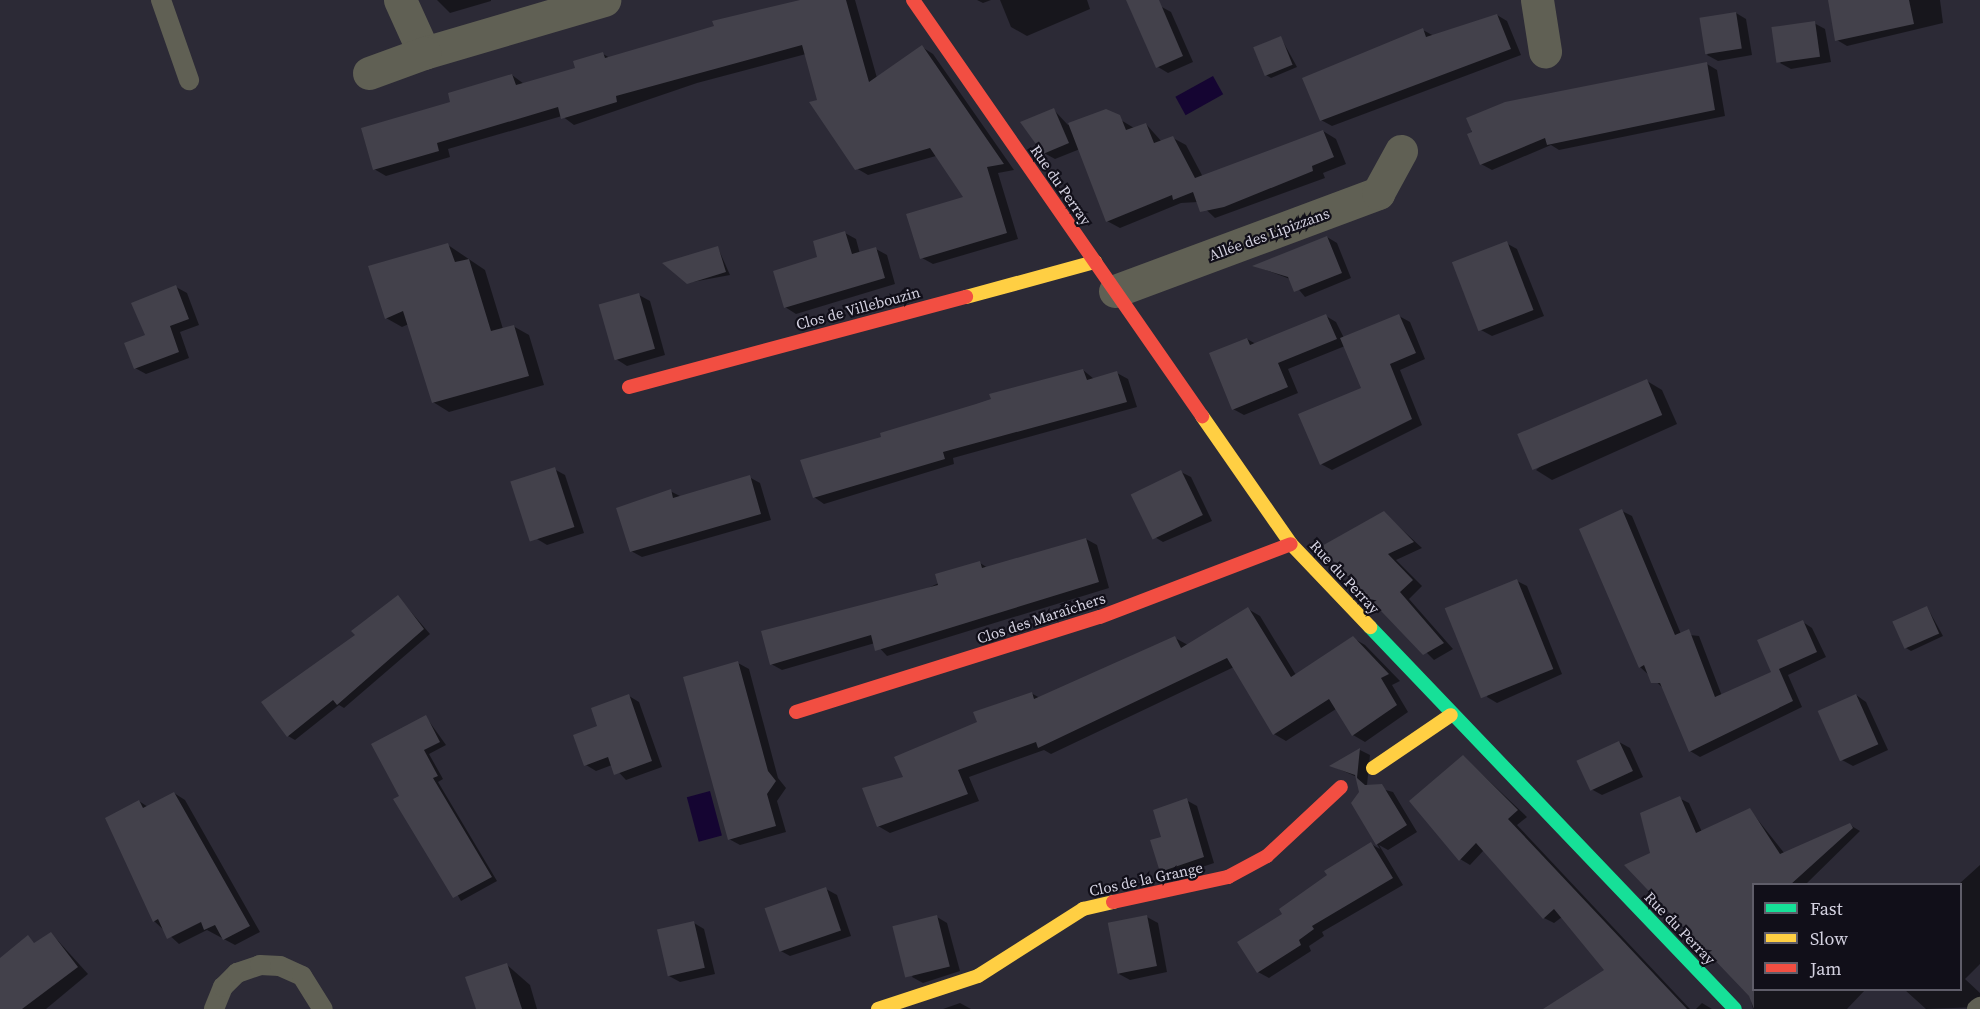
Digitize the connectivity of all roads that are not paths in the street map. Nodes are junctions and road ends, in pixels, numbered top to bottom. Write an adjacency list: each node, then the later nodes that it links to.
1 (161, 0): 10 (lane)
2 (400, 0): 8 (street)
3 (604, 0): 8 (street)
4 (913, 0): 11 (street, Rue du Perray)
5 (1537, 0): 7 (street)
6 (969, 51): 11 (street, Rue du Perray)
7 (1545, 51)
8 (424, 53): 9 (street)
9 (369, 73)
10 (189, 80)
11 (992, 116): 13 (street, Rue du Perray)
12 (1401, 151): 14 (street, Allée des Lipizzans)
13 (1095, 262): 14 (street, Rue du Perray); 15 (street, Clos de Villebouzin)
14 (1115, 291): 16 (street, Rue du Perray)
15 (629, 387)
16 (1291, 544): 17 (street, Clos des Maraîchers); 18 (street, Rue du Perray)
17 (796, 712)
18 (1451, 715): 19 (street); 24 (street, Rue du Perray)
19 (1372, 768)
20 (1341, 787): 23 (street, Clos de la Grange)
21 (214, 1009): 22 (lane)
22 (323, 1009)
23 (878, 1009)
24 (1735, 1009)

